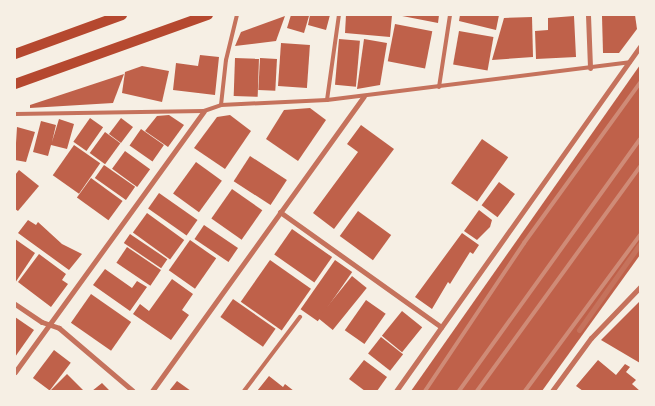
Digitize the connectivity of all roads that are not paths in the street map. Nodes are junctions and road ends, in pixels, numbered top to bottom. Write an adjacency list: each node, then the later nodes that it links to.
1 (122, 15): 8 (main road)
2 (208, 15): 11 (main road)
3 (237, 15): 15 (lane)
4 (339, 15): 14 (lane)
5 (450, 15): 12 (lane)
6 (588, 15): 10 (street)
7 (640, 48): 9 (street)
8 (15, 54)
9 (630, 62): 10 (lane); 24 (street)
10 (590, 68): 12 (lane)
11 (15, 84)
12 (439, 87): 13 (lane)
13 (364, 96): 14 (lane); 18 (street)
14 (327, 100): 15 (lane)
15 (220, 106): 16 (lane)
16 (204, 111): 17 (lane); 23 (street)
17 (15, 114)
18 (280, 212): 24 (street); 28 (street)
19 (640, 244): 25 (street)
20 (640, 287): 31 (street)
21 (15, 304): 23 (street)
22 (300, 317): 29 (lane)
23 (50, 325): 26 (street); 27 (street)
24 (441, 327): 30 (street)
25 (579, 330)
26 (15, 372)
27 (133, 391)
28 (152, 391)
29 (244, 391)
30 (396, 391)
31 (552, 391)

